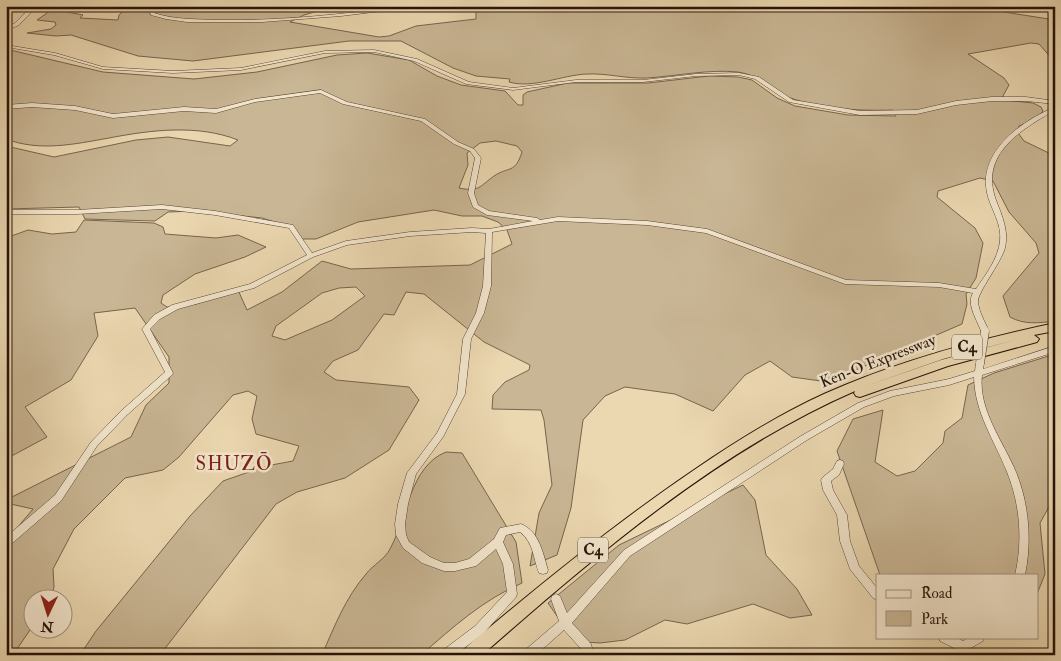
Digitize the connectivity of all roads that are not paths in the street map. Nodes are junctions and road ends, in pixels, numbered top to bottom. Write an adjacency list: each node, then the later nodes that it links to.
1 (35, 6): 6 (street)
2 (150, 6): 3 (street)
3 (420, 6)
4 (696, 6): 5 (street)
5 (752, 7)
6 (8, 28)
7 (6, 46): 8 (street)
8 (1055, 104)
9 (6, 107): 12 (street)
10 (1055, 108): 15 (street)
11 (6, 212): 14 (street)
12 (542, 221): 13 (street); 15 (street)
13 (489, 231): 14 (street); 22 (street)
14 (311, 256): 23 (street)
15 (977, 291): 19 (street, bridge)
16 (1055, 327): 20 (highway, Ken-O Expressway / C4)
17 (1055, 335): 20 (highway, Ken-O Expressway / C4)
18 (1055, 349): 19 (street)
19 (977, 373): 25 (street); 28 (street)
20 (725, 457): 33 (highway, Ken-O Expressway / C4)
21 (840, 464): 26 (street)
22 (498, 542): 24 (street); 32 (street)
23 (6, 543)
24 (543, 570)
25 (1020, 574)
26 (876, 594)
27 (556, 599): 28 (street)
28 (565, 623): 34 (street); 35 (street)
29 (945, 638): 31 (street)
30 (978, 638): 31 (street)
31 (964, 651)
32 (446, 655)
33 (470, 655)
34 (528, 655)
35 (587, 655)

